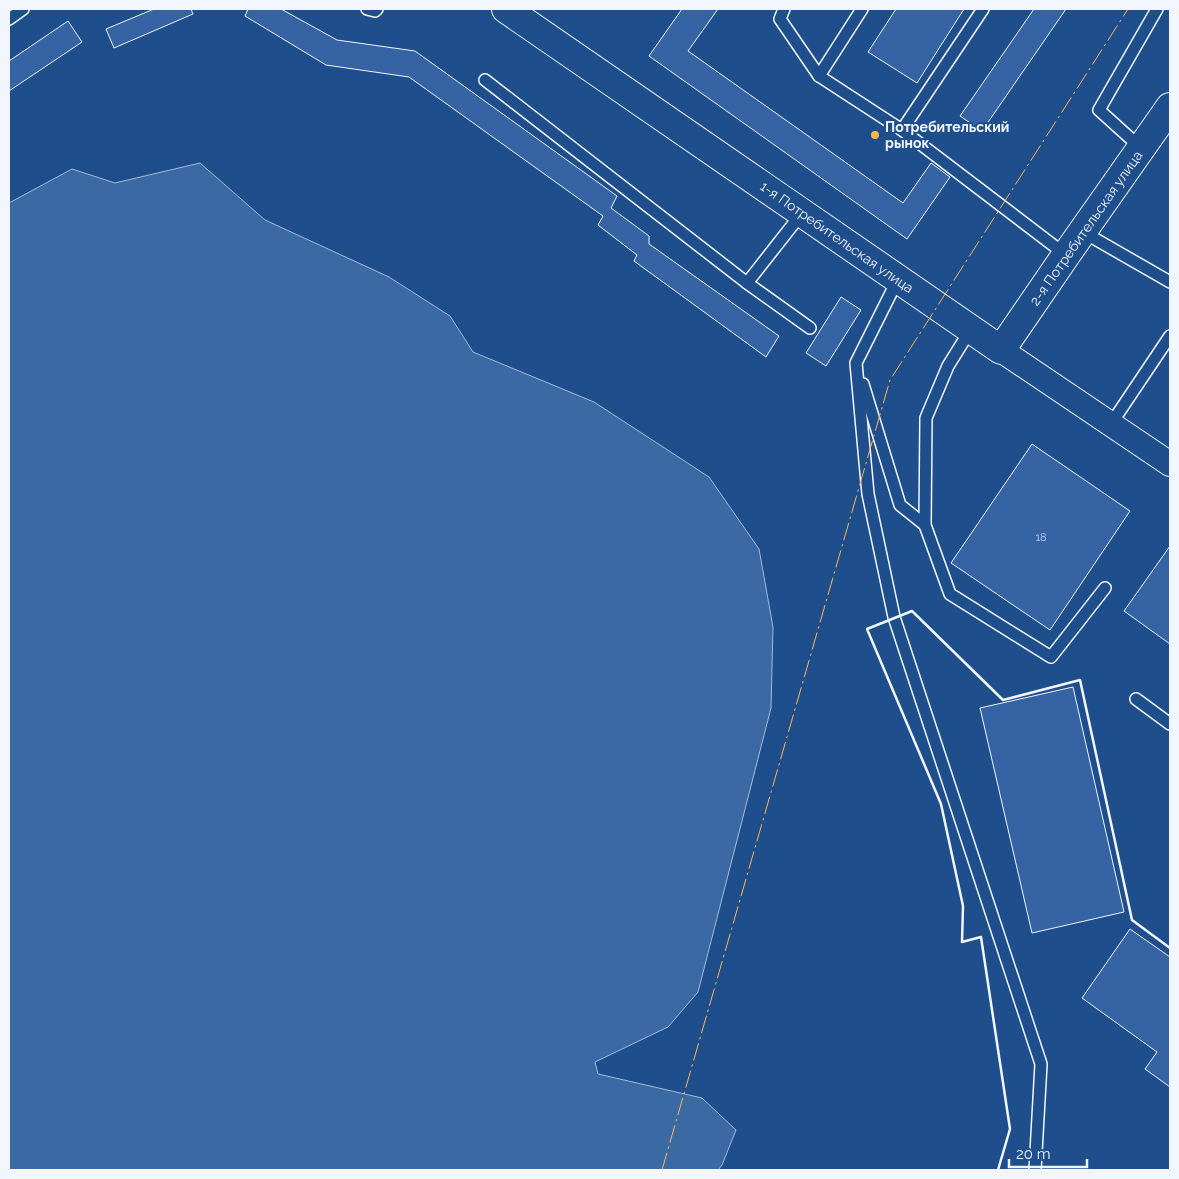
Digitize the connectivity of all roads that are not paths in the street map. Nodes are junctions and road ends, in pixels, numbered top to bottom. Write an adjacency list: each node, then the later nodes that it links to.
1 (23, 9): 9 (lane)
2 (367, 9): 3 (lane)
3 (377, 9)
4 (506, 9): 15 (street, 1-я Потребительская улица)
5 (784, 9): 10 (lane)
6 (862, 9): 10 (lane)
7 (983, 9): 13 (lane)
8 (1157, 9): 14 (lane)
9 (9, 18)
10 (819, 76): 13 (lane)
11 (485, 80): 20 (lane)
12 (1170, 107): 14 (street, 2-я Потребительская улица)
13 (902, 130): 17 (lane)
14 (1141, 148): 16 (street, 2-я Потребительская улица)
15 (802, 213): 18 (street, 1-я Потребительская улица); 20 (lane)
16 (1082, 231): 17 (street, 2-я Потребительская улица); 19 (lane)
17 (1066, 255): 24 (street, 2-я Потребительская улица)
18 (898, 279): 22 (street, 1-я Потребительская улица); 25 (lane)
19 (1170, 282)
20 (747, 283): 21 (lane)
21 (810, 328)
22 (972, 329): 24 (street, 1-я Потребительская улица); 28 (lane)
23 (1170, 336): 26 (lane)
24 (1001, 350): 26 (street, 1-я Потребительская улица)
25 (856, 363): 28 (lane); 32 (lane)
26 (1111, 424): 27 (street, 1-я Потребительская улица)
27 (1170, 464)
28 (925, 525): 29 (lane)
29 (1106, 588)
30 (1136, 699): 31 (lane)
31 (1170, 724)
32 (1035, 1170)

